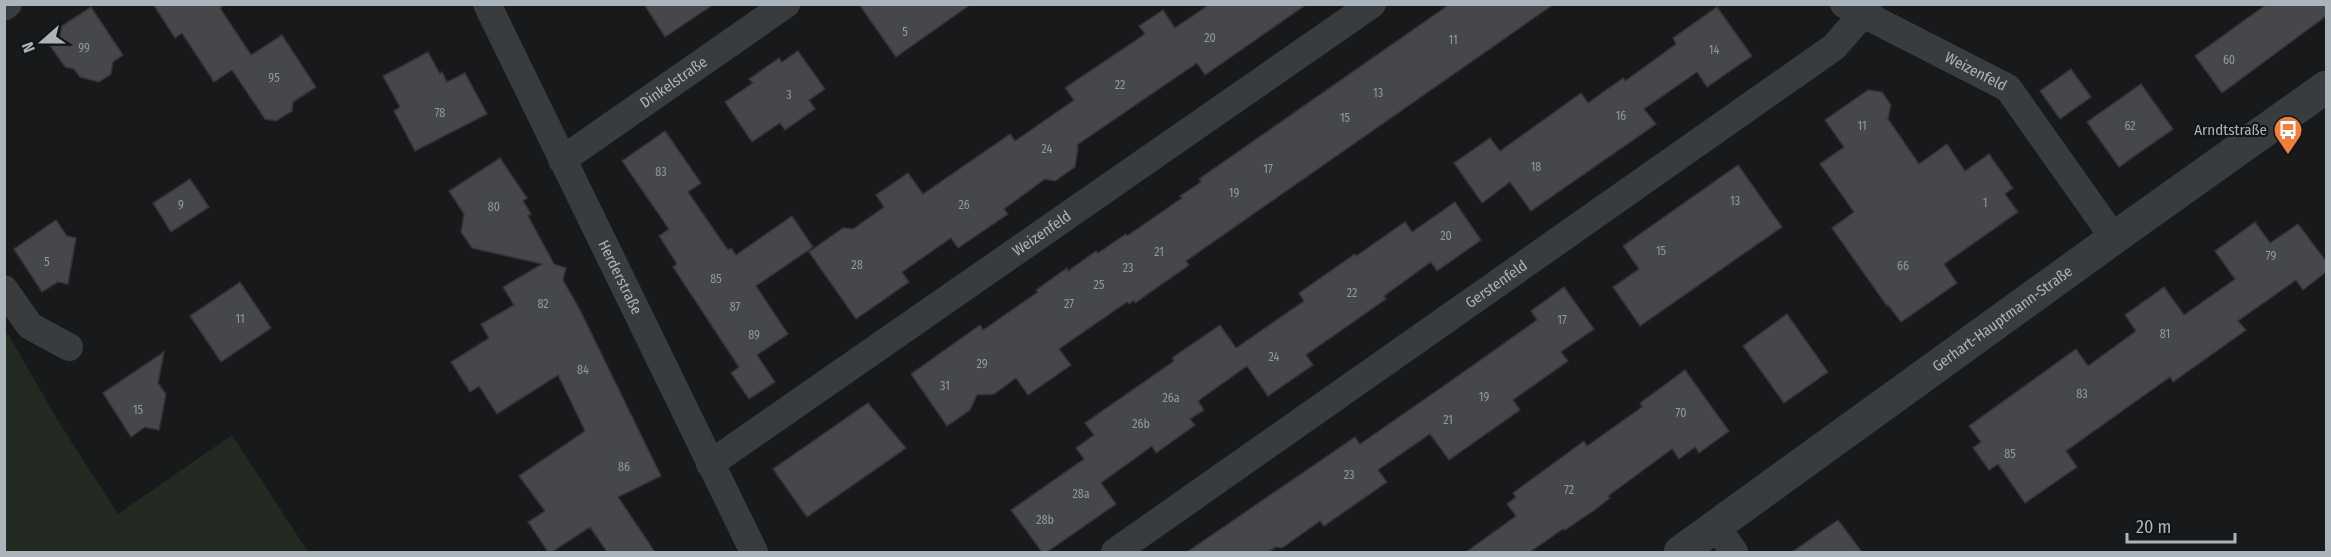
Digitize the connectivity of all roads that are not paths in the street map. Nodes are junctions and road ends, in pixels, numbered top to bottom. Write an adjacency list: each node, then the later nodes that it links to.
1 (487, 4): 6 (street, Herderstraße)
2 (786, 4): 6 (street, Dinkelstraße)
3 (1372, 4): 10 (street, Weizenfeld)
4 (1858, 8): 7 (street, Weizenfeld); 13 (street, Gerstenfeld)
5 (2326, 87): 7 (street, Gerhart-Hauptmann-Straße)
6 (562, 160): 10 (street, Herderstraße)
7 (2114, 238): 11 (street, Gerhart-Hauptmann-Straße)
8 (4, 289): 9 (street)
9 (69, 347)
10 (710, 464): 12 (street, Herderstraße)
11 (1725, 539): 14 (street, Gerhart-Hauptmann-Straße)
12 (754, 552)
13 (1115, 552)
14 (1680, 552)

